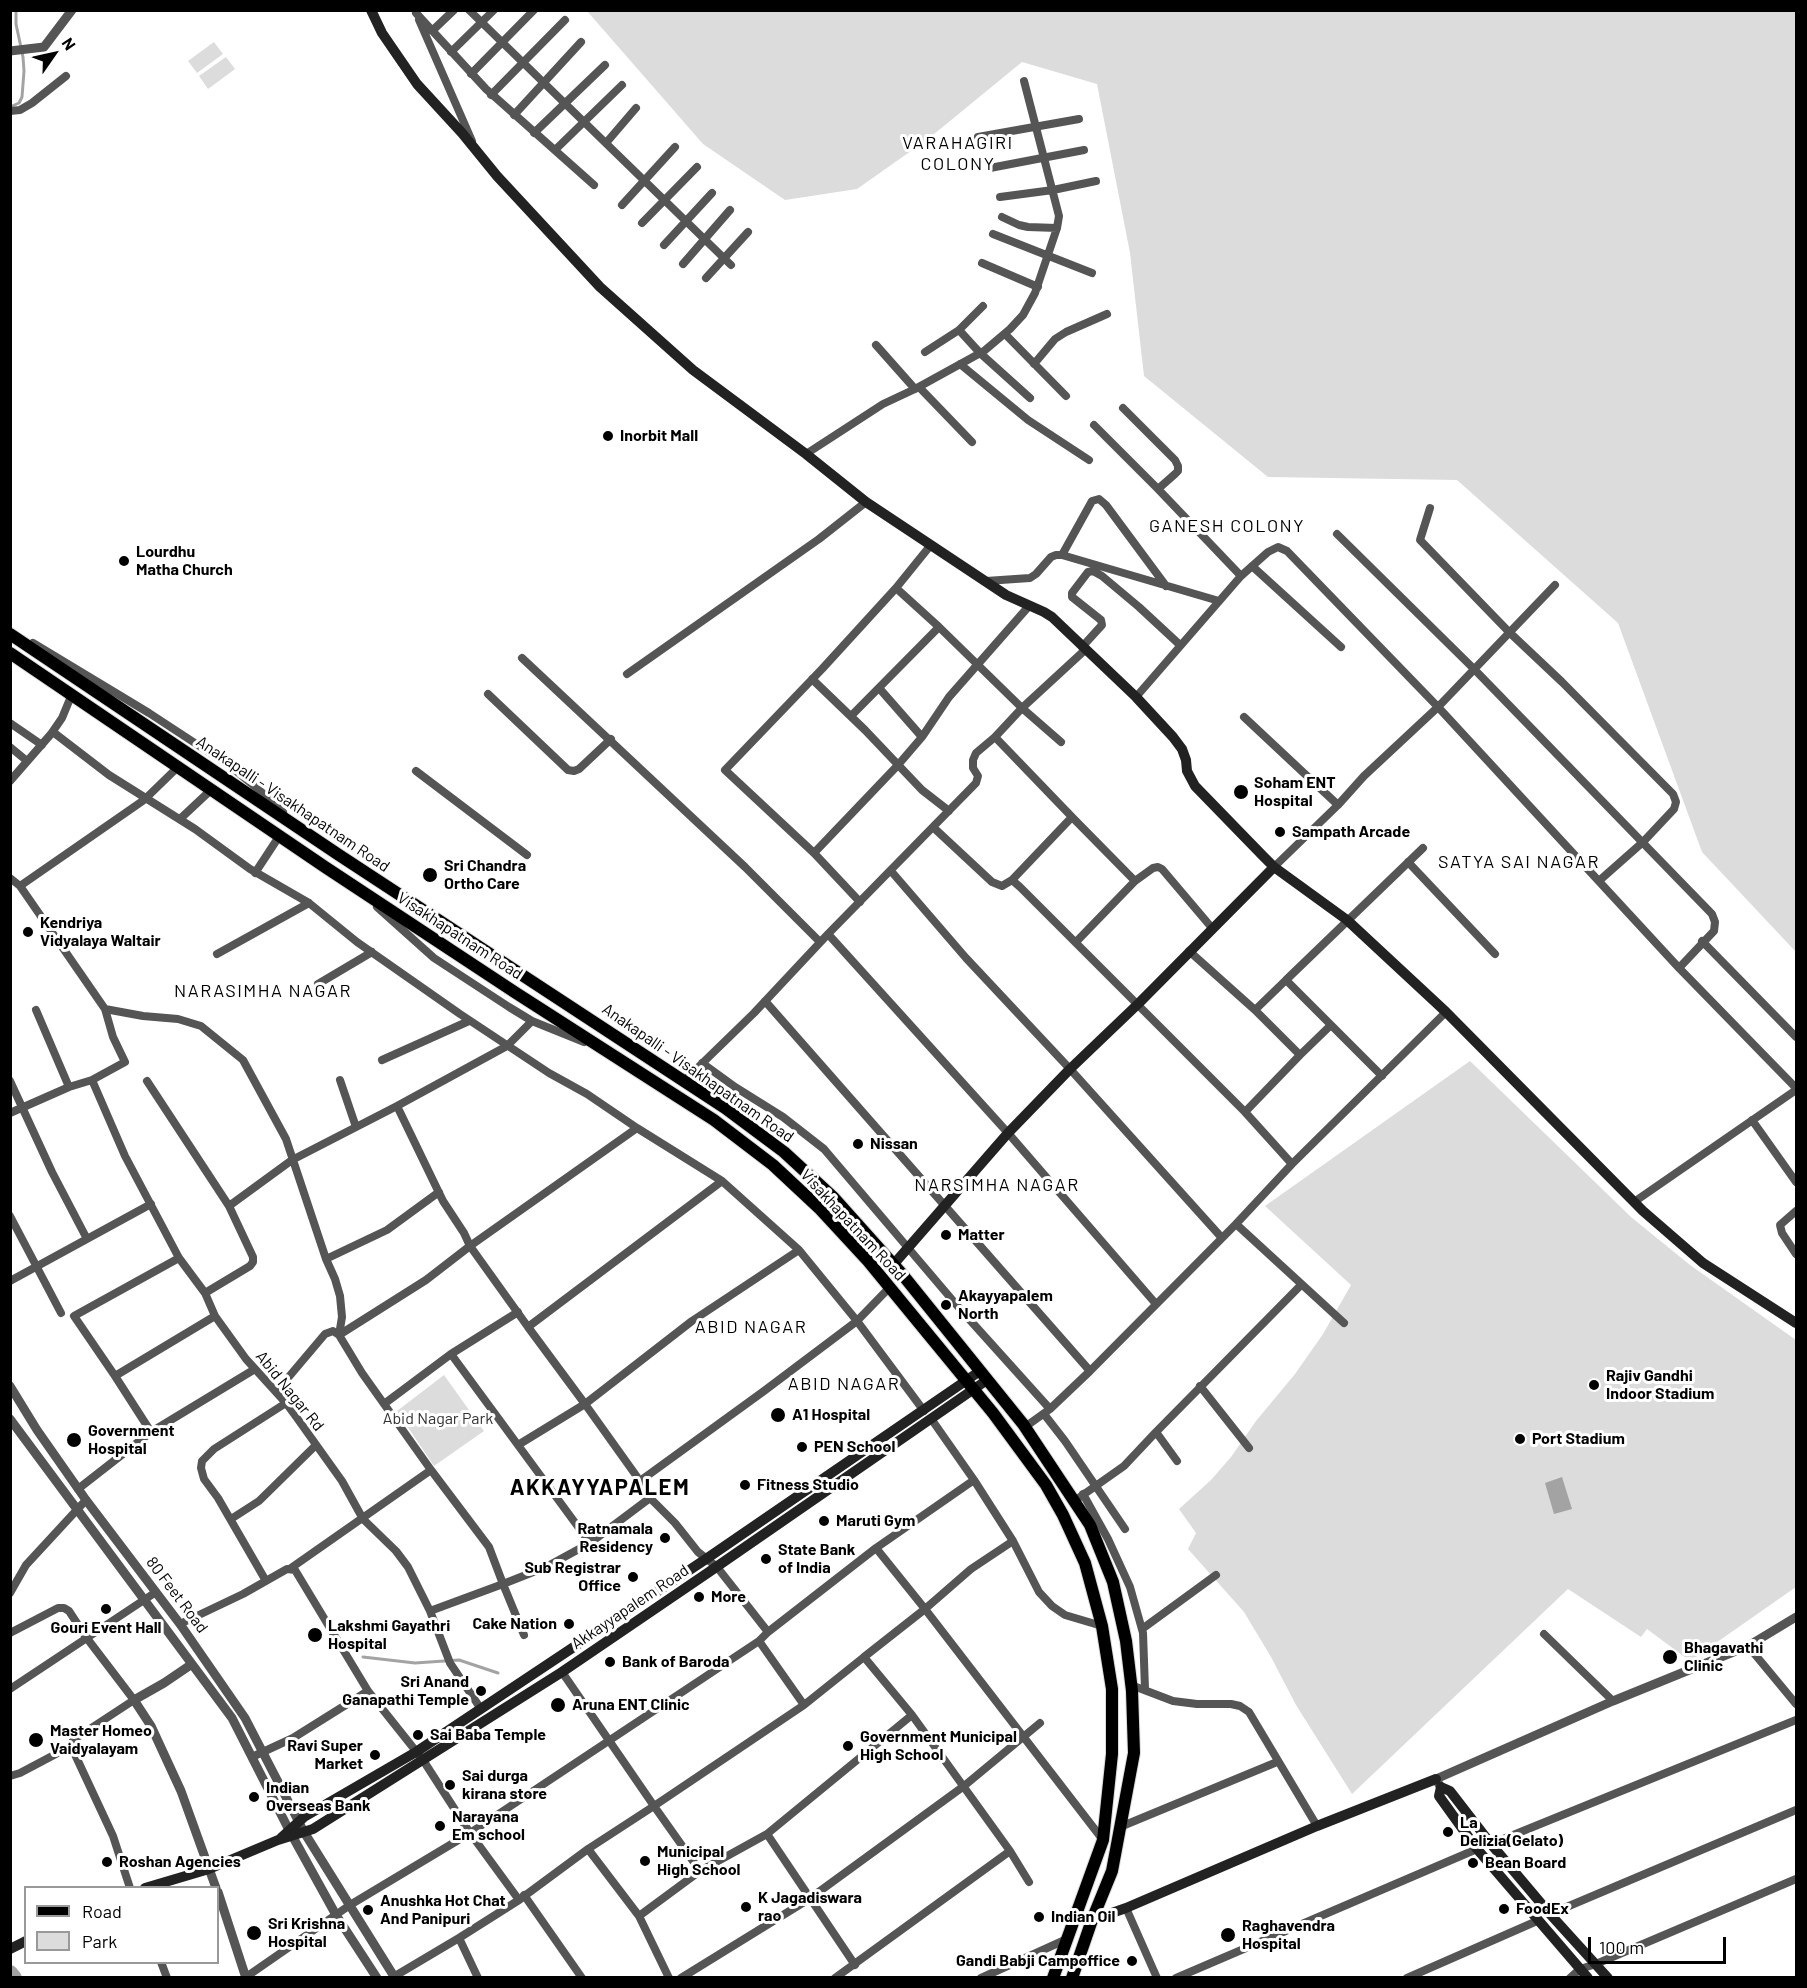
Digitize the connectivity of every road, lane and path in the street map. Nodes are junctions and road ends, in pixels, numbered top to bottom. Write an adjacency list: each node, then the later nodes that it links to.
1 (72, 10): 14 (street)
2 (371, 10): 37 (main road)
3 (426, 10): 8 (street)
4 (454, 10): 11 (street)
5 (469, 10): 10 (street)
6 (494, 10): 10 (street)
7 (534, 10): 13 (street)
8 (416, 13): 11 (street); 37 (street)
9 (565, 20): 16 (street)
10 (481, 23): 13 (street); 15 (street)
11 (432, 31): 15 (street)
12 (581, 42): 21 (street)
13 (502, 43): 16 (street); 18 (street)
14 (10, 51)
15 (452, 52): 18 (street)
16 (524, 64): 21 (street); 23 (street)
17 (605, 65): 24 (street)
18 (471, 74): 23 (street)
19 (66, 76): 26 (street)
20 (1024, 81): 30 (street)
21 (544, 83): 24 (street); 27 (street)
22 (622, 85): 29 (street)
23 (491, 95): 27 (street)
24 (566, 104): 29 (street); 31 (street)
25 (636, 108): 33 (street)
26 (10, 111)
27 (514, 115): 31 (street)
28 (1079, 119): 30 (street)
29 (585, 123): 33 (street); 35 (street)
30 (1037, 127): 32 (street); 38 (street)
31 (534, 133): 35 (street)
32 (978, 137)
33 (606, 143): 41 (street)
34 (675, 147): 41 (street)
35 (555, 150): 43 (street)
36 (1084, 150): 38 (street)
37 (477, 152): 81 (main road)
38 (1045, 158): 40 (street); 44 (street)
39 (697, 167): 47 (street)
40 (990, 168)
41 (646, 181): 47 (street); 48 (street)
42 (1096, 181): 44 (street)
43 (594, 185)
44 (1053, 190): 46 (street); 53 (street)
45 (712, 193): 51 (street)
46 (1000, 197)
47 (665, 200): 51 (street); 52 (street)
48 (622, 205)
49 (730, 210): 56 (street)
50 (1002, 217): 53 (street)
51 (686, 221): 56 (street); 57 (street)
52 (642, 223)
53 (1057, 228): 58 (street)
54 (748, 232): 59 (street)
55 (993, 234): 58 (street)
56 (705, 240): 59 (street); 61 (street)
57 (664, 245)
58 (1048, 256): 63 (street); 65 (street)
59 (724, 258): 62 (street); 64 (street)
60 (982, 263): 65 (street)
61 (683, 264)
62 (730, 265)
63 (1092, 273)
64 (706, 278)
65 (1038, 287): 69 (street)
66 (983, 306): 68 (street)
67 (1107, 314): 73 (street)
68 (958, 330): 71 (street); 72 (street)
69 (1005, 334): 72 (street); 73 (street)
70 (876, 345): 75 (street)
71 (926, 352)
72 (980, 353): 74 (street); 77 (street)
73 (1034, 363): 76 (street)
74 (960, 364): 75 (street); 82 (street)
75 (917, 388): 80 (street); 81 (street)
76 (1066, 396)
77 (1030, 398)
78 (1123, 408): 83 (street)
79 (1094, 425): 83 (street)
80 (972, 442)
81 (806, 454): 84 (main road)
82 (1089, 460)
83 (1158, 489): 90 (street)
84 (866, 502): 87 (main road); 107 (street)
85 (1430, 507): 99 (street)
86 (1337, 534): 106 (street)
87 (930, 546): 91 (main road); 94 (street)
88 (1062, 555): 91 (street); 93 (street); 93 (street)
89 (1252, 566): 90 (street); 101 (street); 113 (street)
90 (1241, 576): 95 (street)
91 (985, 581): 96 (main road)
92 (1555, 585): 99 (street)
93 (1166, 586): 95 (street)
94 (896, 588): 97 (street); 108 (street)
95 (1219, 601): 100 (street)
96 (1029, 606): 102 (main road); 105 (street)
97 (939, 627): 105 (street); 109 (street)
98 (10, 632): 188 (main road, Anakapalli - Visakhapatnam Road)
99 (1509, 632): 106 (street); 138 (street)
100 (1180, 645): 102 (street); 112 (street)
101 (1341, 647)
102 (1084, 648): 112 (main road); 114 (street)
103 (10, 653): 110 (main road, Visakhapatnam Road)
104 (522, 658): 121 (street)
105 (976, 665): 114 (street); 119 (street)
106 (1474, 669): 113 (street); 138 (street)
107 (627, 674)
108 (812, 679): 115 (street); 140 (street)
109 (879, 688): 115 (street); 119 (street)
110 (72, 694): 118 (street); 127 (main road, Visakhapatnam Road)
111 (488, 694): 121 (street)
112 (1136, 696): 143 (main road)
113 (1438, 707): 132 (street); 148 (street)
114 (1022, 708): 120 (street); 122 (street)
115 (851, 716): 126 (street)
116 (1244, 717): 132 (street)
117 (10, 723): 123 (street)
118 (53, 732): 123 (street); 131 (street)
119 (922, 737): 126 (street)
120 (995, 737): 133 (street); 134 (street)
121 (611, 739): 158 (street)
122 (1061, 742)
123 (42, 745): 125 (street)
124 (10, 747): 125 (street)
125 (27, 761): 129 (street)
126 (898, 765): 133 (street); 140 (street)
127 (179, 766): 130 (main road, Visakhapatnam Road); 131 (street)
128 (416, 771): 141 (street)
129 (11, 778)
130 (212, 789): 135 (street); 137 (main road, Visakhapatnam Road)
131 (147, 798): 135 (street); 150 (street)
132 (1338, 806): 143 (street)
133 (949, 811): 136 (street)
134 (1072, 817): 147 (street); 149 (street)
135 (180, 819): 145 (street)
136 (934, 828): 144 (street); 147 (street)
137 (280, 836): 145 (street); 151 (main road, Visakhapatnam Road)
138 (1642, 842): 148 (street); 157 (street)
139 (1423, 848): 142 (street)
140 (814, 853): 152 (street)
141 (527, 855)
142 (1408, 862): 154 (street); 163 (street)
143 (1274, 867): 154 (main road); 155 (main road)
144 (891, 871): 152 (street); 182 (street)
145 (255, 873): 153 (street)
146 (10, 878): 150 (street)
147 (1012, 880): 159 (street)
148 (1600, 880): 164 (street)
149 (1135, 881): 155 (street); 159 (street)
150 (20, 886): 169 (street)
151 (356, 887): 174 (street); 178 (main road, Visakhapatnam Road)
152 (861, 902): 156 (street)
153 (309, 903): 161 (street); 162 (street)
154 (1347, 920): 165 (street); 172 (main road)
155 (1212, 928): 160 (main road)
156 (828, 934): 158 (street); 198 (street)
157 (1702, 941): 164 (street); 176 (street)
158 (820, 942): 167 (street)
159 (1076, 942): 168 (street)
160 (1188, 951): 168 (main road); 171 (street)
161 (372, 952): 166 (street); 173 (street)
162 (217, 954)
163 (1496, 954)
164 (1679, 968): 190 (street)
165 (1286, 980): 171 (street); 175 (street)
166 (318, 984)
167 (765, 1001): 181 (street); 207 (street)
168 (1138, 1004): 182 (main road); 193 (street)
169 (105, 1009): 184 (street); 199 (street)
170 (36, 1010): 189 (street)
171 (1255, 1010): 179 (street)
172 (1446, 1012): 183 (street); 204 (main road)
173 (469, 1021): 177 (street); 180 (street)
174 (532, 1021): 177 (street); 178 (street)
175 (1331, 1025): 179 (street); 183 (street)
176 (1797, 1037)
177 (507, 1046): 191 (street); 197 (street)
178 (603, 1049): 223 (main road, Visakhapatnam Road)
179 (1300, 1055): 193 (street)
180 (382, 1060)
181 (702, 1063): 188 (street); 214 (street)
182 (1070, 1069): 198 (main road); 211 (street)
183 (1382, 1076): 200 (street)
184 (92, 1080): 189 (street); 205 (street, Abid Nagar Rd)
185 (340, 1080): 196 (street)
186 (10, 1081): 192 (street)
187 (147, 1081): 206 (street)
188 (684, 1081): 219 (main road, Anakapalli - Visakhapatnam Road)
189 (69, 1088): 192 (street)
190 (1797, 1089): 195 (street)
191 (397, 1106): 196 (street); 203 (street)
192 (23, 1108): 194 (street); 212 (street)
193 (1245, 1112): 200 (street)
194 (10, 1113)
195 (1752, 1120): 202 (street); 204 (street)
196 (356, 1127): 199 (street)
197 (637, 1128): 201 (street); 213 (street)
198 (1008, 1133): 207 (main road); 225 (street)
199 (292, 1160): 206 (street); 218 (street)
200 (1292, 1164): 210 (street)
201 (722, 1181): 215 (street); 232 (street)
202 (1797, 1182)
203 (439, 1192): 213 (street); 218 (street)
204 (1634, 1202): 231 (main road)
205 (151, 1204): 212 (street); 217 (street, Abid Nagar Rd)
206 (229, 1206): 224 (street)
207 (945, 1206): 214 (main road); 236 (street)
208 (1797, 1211): 216 (street)
209 (10, 1216): 220 (street)
210 (1236, 1224): 211 (street); 222 (street)
211 (1222, 1238): 225 (street)
212 (87, 1239): 220 (street)
213 (470, 1246): 226 (street); 233 (street)
214 (909, 1247): 219 (main road); 247 (street)
215 (799, 1250): 229 (street); 246 (street)
216 (1797, 1254)
217 (179, 1258): 224 (street, Abid Nagar Rd); 238 (street)
218 (326, 1259): 233 (street)
219 (893, 1265): 237 (main road, Anakapalli - Visakhapatnam Road)
220 (35, 1267): 221 (street); 227 (street)
221 (10, 1281)
222 (1300, 1285): 230 (street); 241 (street)
223 (890, 1287): 229 (street); 240 (main road, Visakhapatnam Road)
224 (205, 1293): 228 (street, Abid Nagar Rd)
225 (1156, 1304): 236 (street)
226 (518, 1312): 232 (street); 234 (street)
227 (61, 1314)
228 (215, 1316): 235 (street, Abid Nagar Rd); 238 (street)
229 (857, 1321): 248 (street); 259 (street)
230 (1344, 1323)
231 (1797, 1323)
232 (528, 1327): 246 (street)
233 (339, 1335): 242 (street); 245 (street)
234 (451, 1354): 245 (street); 254 (street)
235 (255, 1369): 242 (street, Abid Nagar Rd); 251 (street)
236 (1090, 1371): 247 (street)
237 (984, 1375): 240 (main road, Akkayyapalem Road); 250 (main road, Anakapalli - Visakhapatnam Road)
238 (116, 1376): 251 (street)
239 (10, 1386): 243 (street, 80 Feet Road)
240 (970, 1386): 248 (main road, Akkayyapalem Road); 285 (main road, Visakhapatnam Road)
241 (1200, 1386): 252 (street); 255 (street)
242 (276, 1392): 244 (street, Abid Nagar Rd)
243 (14, 1398): 261 (street, 80 Feet Road)
244 (286, 1403): 253 (street, Abid Nagar Rd); 266 (street)
245 (384, 1404): 257 (street)
246 (585, 1404): 254 (street); 259 (street)
247 (1047, 1411): 250 (street); 260 (street)
248 (928, 1415): 258 (street); 272 (main road); 273 (main road, Akkayyapalem Road)
249 (10, 1419): 265 (street, 80 Feet Road)
250 (1025, 1427): 263 (main road, Anakapalli - Visakhapatnam Road)
251 (151, 1432): 261 (street)
252 (1156, 1432): 256 (street); 260 (street)
253 (316, 1445): 266 (street); 267 (street, Abid Nagar Rd)
254 (518, 1445): 270 (street)
255 (1249, 1448)
256 (1177, 1461)
257 (431, 1470): 267 (street); 277 (street)
258 (974, 1480): 269 (street); 271 (street)
259 (640, 1481): 262 (street)
260 (1096, 1486): 263 (street); 268 (street)
261 (78, 1489): 264 (street, 80 Feet Road)
262 (650, 1498): 270 (street); 272 (street)
263 (1079, 1498): 286 (street); 297 (main road, Anakapalli - Visakhapatnam Road)
264 (87, 1500): 265 (street); 278 (street, 80 Feet Road)
265 (77, 1511): 279 (street); 280 (street, 80 Feet Road)
266 (231, 1519): 276 (street)
267 (363, 1519): 274 (street); 282 (street, Abid Nagar Rd)
268 (1125, 1529)
269 (1013, 1541): 281 (street); 285 (street)
270 (590, 1543): 277 (street)
271 (876, 1548): 281 (street); 287 (street)
272 (706, 1559): 273 (street); 305 (main road)
273 (717, 1567): 287 (street); 296 (main road, Akkayyapalem Road)
274 (291, 1568): 276 (street); 300 (street)
275 (1216, 1575): 286 (street)
276 (266, 1581): 284 (street)
277 (502, 1584): 282 (street); 290 (street)
278 (156, 1592): 280 (street); 284 (street, 80 Feet Road)
279 (10, 1593)
280 (144, 1600): 291 (street); 295 (street, 80 Feet Road)
281 (925, 1609): 294 (street); 309 (street)
282 (430, 1611): 305 (street, Abid Nagar Rd)
283 (1797, 1617): 293 (street)
284 (180, 1624): 312 (street, 80 Feet Road)
285 (1102, 1626): 327 (main road, Visakhapatnam Road)
286 (1142, 1629): 299 (street)
287 (768, 1632): 292 (street)
288 (10, 1633): 291 (street)
289 (1544, 1634): 302 (street)
290 (524, 1635)
291 (86, 1637): 298 (street); 301 (street)
292 (759, 1641): 304 (street); 310 (street)
293 (1748, 1646): 302 (street); 303 (street)
294 (864, 1657): 304 (street); 306 (street)
295 (192, 1664): 301 (street); 314 (street, 80 Feet Road)
296 (562, 1672): 310 (street); 313 (main road, Akkayyapalem Road)
297 (1131, 1685): 299 (street); 323 (main road, Anakapalli - Visakhapatnam Road)
298 (10, 1689)
299 (1144, 1689): 315 (street)
300 (368, 1691): 312 (street); 313 (street)
301 (134, 1700): 311 (street); 332 (street)
302 (1613, 1701): 317 (street)
303 (1797, 1704)
304 (804, 1705): 319 (street)
305 (481, 1709): 313 (main road)
306 (912, 1715): 318 (street); 326 (street)
307 (1797, 1720): 328 (street)
308 (1040, 1723): 309 (street)
309 (1022, 1737): 318 (street); 327 (street)
310 (609, 1742): 319 (street); 325 (street)
311 (71, 1746): 316 (street); 336 (street)
312 (262, 1751): 314 (street); 322 (street, 80 Feet Road)
313 (420, 1756): 322 (main road, Akkayyapalem Road); 325 (street)
314 (252, 1757): 324 (street, 80 Feet Road)
315 (1277, 1762): 321 (street); 323 (street)
316 (10, 1776)
317 (1438, 1783): 321 (main road); 328 (main road); 330 (main road)
318 (964, 1786): 331 (street); 341 (street)
319 (654, 1806): 329 (street); 333 (street)
320 (1797, 1810): 344 (street)
321 (1317, 1826): 343 (main road)
322 (302, 1827): 324 (main road, Akkayyapalem Road); 342 (street, 80 Feet Road)
323 (1120, 1827): 347 (main road, Anakapalli - Visakhapatnam Road)
324 (291, 1833): 332 (main road, Akkayyapalem Road); 345 (street, 80 Feet Road)
325 (470, 1833): 340 (street); 342 (street)
326 (767, 1834): 333 (street); 341 (street)
327 (1103, 1840): 350 (main road, Visakhapatnam Road)
328 (1491, 1844): 344 (main road)
329 (588, 1849): 340 (street); 346 (street)
330 (1477, 1849): 348 (main road); 368 (street)
331 (1010, 1851): 335 (street); 354 (street)
332 (209, 1869): 337 (main road, Akkayyapalem Road); 338 (street)
333 (700, 1871): 346 (street)
334 (1797, 1879): 353 (street)
335 (1029, 1882)
336 (130, 1886)
337 (149, 1886)
338 (216, 1886)
339 (219, 1895): 356 (street)
340 (521, 1897): 349 (street); 360 (street)
341 (809, 1899): 354 (street); 362 (street)
342 (350, 1905): 345 (street); 358 (street, 80 Feet Road)
343 (1126, 1908): 347 (main road); 367 (street)
344 (1550, 1914): 353 (main road)
345 (336, 1915): 356 (street); 357 (street, 80 Feet Road)
346 (639, 1916): 361 (street)
347 (1092, 1920): 366 (main road, Anakapalli - Visakhapatnam Road)
348 (1537, 1921): 355 (main road); 369 (street)
349 (459, 1938): 358 (street); 359 (street)
350 (1067, 1939): 364 (street); 365 (main road, Visakhapatnam Road)
351 (24, 1942): 352 (main road)
352 (10, 1949)
353 (1596, 1964): 355 (street); 371 (main road)
354 (855, 1965): 363 (street)
355 (1584, 1973): 370 (street)
356 (246, 1977)
357 (377, 1977)
358 (395, 1977)
359 (478, 1977)
360 (582, 1977)
361 (669, 1977)
362 (681, 1977)
363 (836, 1977)
364 (981, 1977)
365 (1053, 1977)
366 (1072, 1977)
367 (1157, 1977)
368 (1176, 1977)
369 (1407, 1977)
370 (1570, 1977)
371 (1608, 1977)

